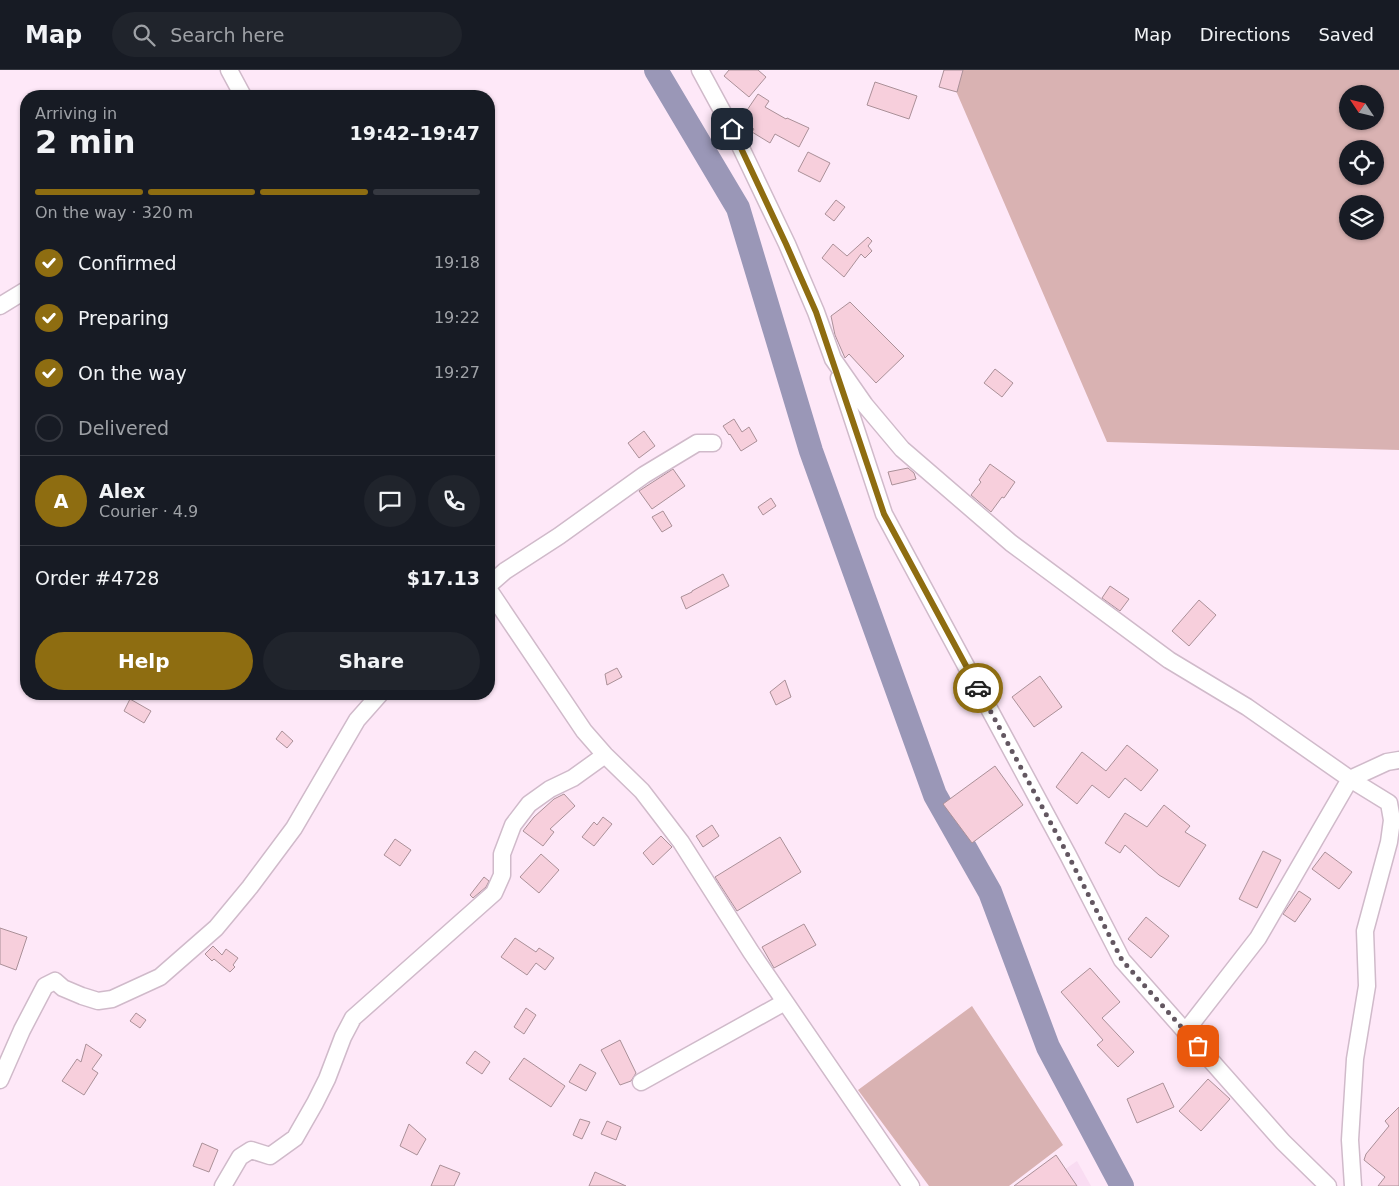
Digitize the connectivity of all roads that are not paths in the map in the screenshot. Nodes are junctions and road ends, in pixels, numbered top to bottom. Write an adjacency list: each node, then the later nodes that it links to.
1 (229, 70): 3 (street)
2 (700, 70): 6 (street)
3 (240, 90)
4 (20, 294): 5 (street)
5 (0, 306)
6 (833, 359): 13 (street); 15 (street)
7 (713, 443): 8 (street)
8 (495, 580)
9 (495, 599): 11 (street)
10 (375, 700): 16 (street)
11 (605, 755): 14 (street); 18 (street)
12 (1399, 760): 13 (street)
13 (1350, 779): 15 (street); 21 (street)
14 (785, 1002): 17 (street); 19 (street)
15 (1185, 1032): 20 (street)
16 (0, 1080)
17 (641, 1082)
18 (224, 1186)
19 (911, 1186)
20 (1328, 1186)
21 (1353, 1186)

